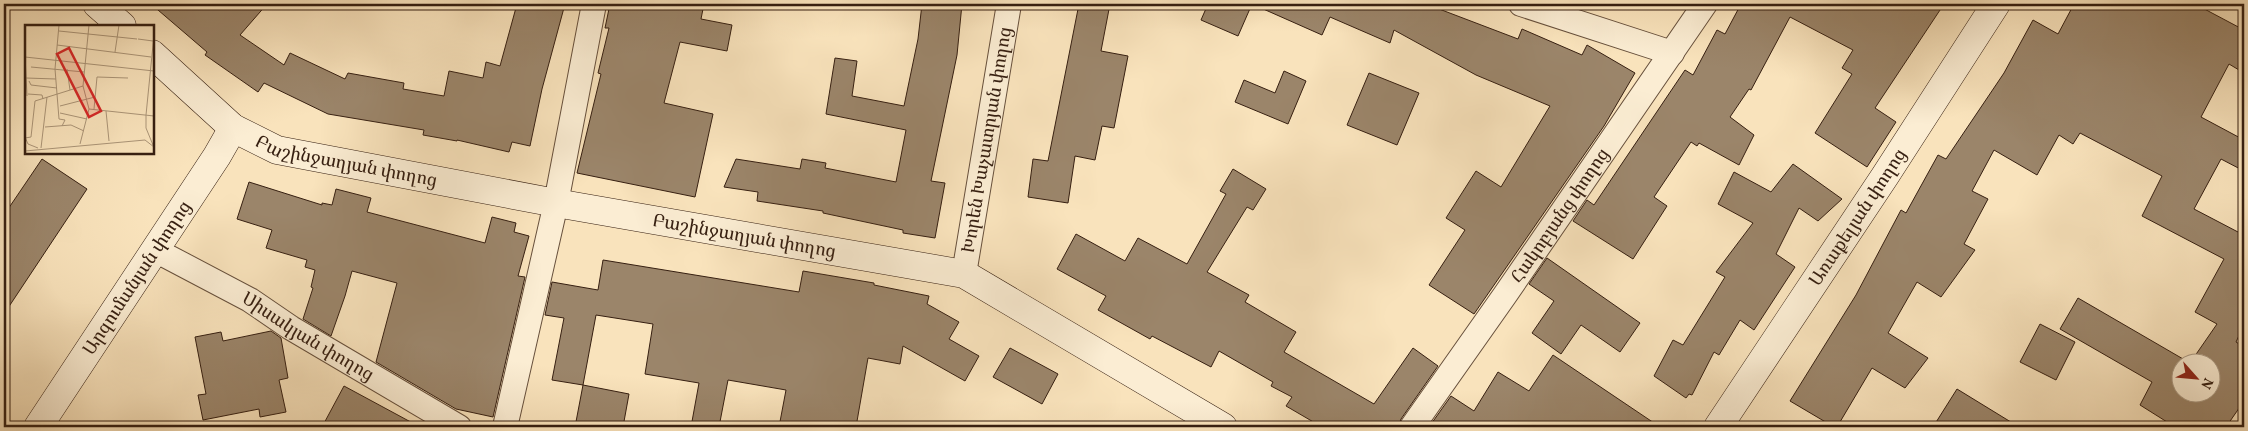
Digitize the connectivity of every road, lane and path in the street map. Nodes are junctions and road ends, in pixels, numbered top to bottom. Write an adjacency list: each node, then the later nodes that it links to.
1 (97, 4): 7 (main road)
2 (594, 4): 11 (street)
3 (1009, 4): 13 (street, Խորեն Խաչատրյան փողոց)
4 (1521, 4): 8 (street)
5 (1705, 4): 8 (street, Հակոբյանց փողոց)
6 (1996, 4): 19 (main road, Առաքելյան փողոց)
7 (121, 25)
8 (1672, 53): 18 (street, Հակոբյանց փողոց)
9 (154, 56): 10 (main road)
10 (233, 128): 11 (main road, Բաշինջաղյան փողոց); 12 (main road, Արզումանյան փողոց)
11 (556, 203): 13 (main road, Բաշինջաղյան փողոց); 16 (street)
12 (155, 250): 14 (main road, Արզումանյան փողոց); 15 (street, Սիսակյան փողոց)
13 (964, 274): 17 (main road, Բաշինջաղյան փողոց)
14 (38, 427)
15 (459, 427)
16 (505, 427)
17 (1223, 427)
18 (1412, 427)
19 (1718, 427)

